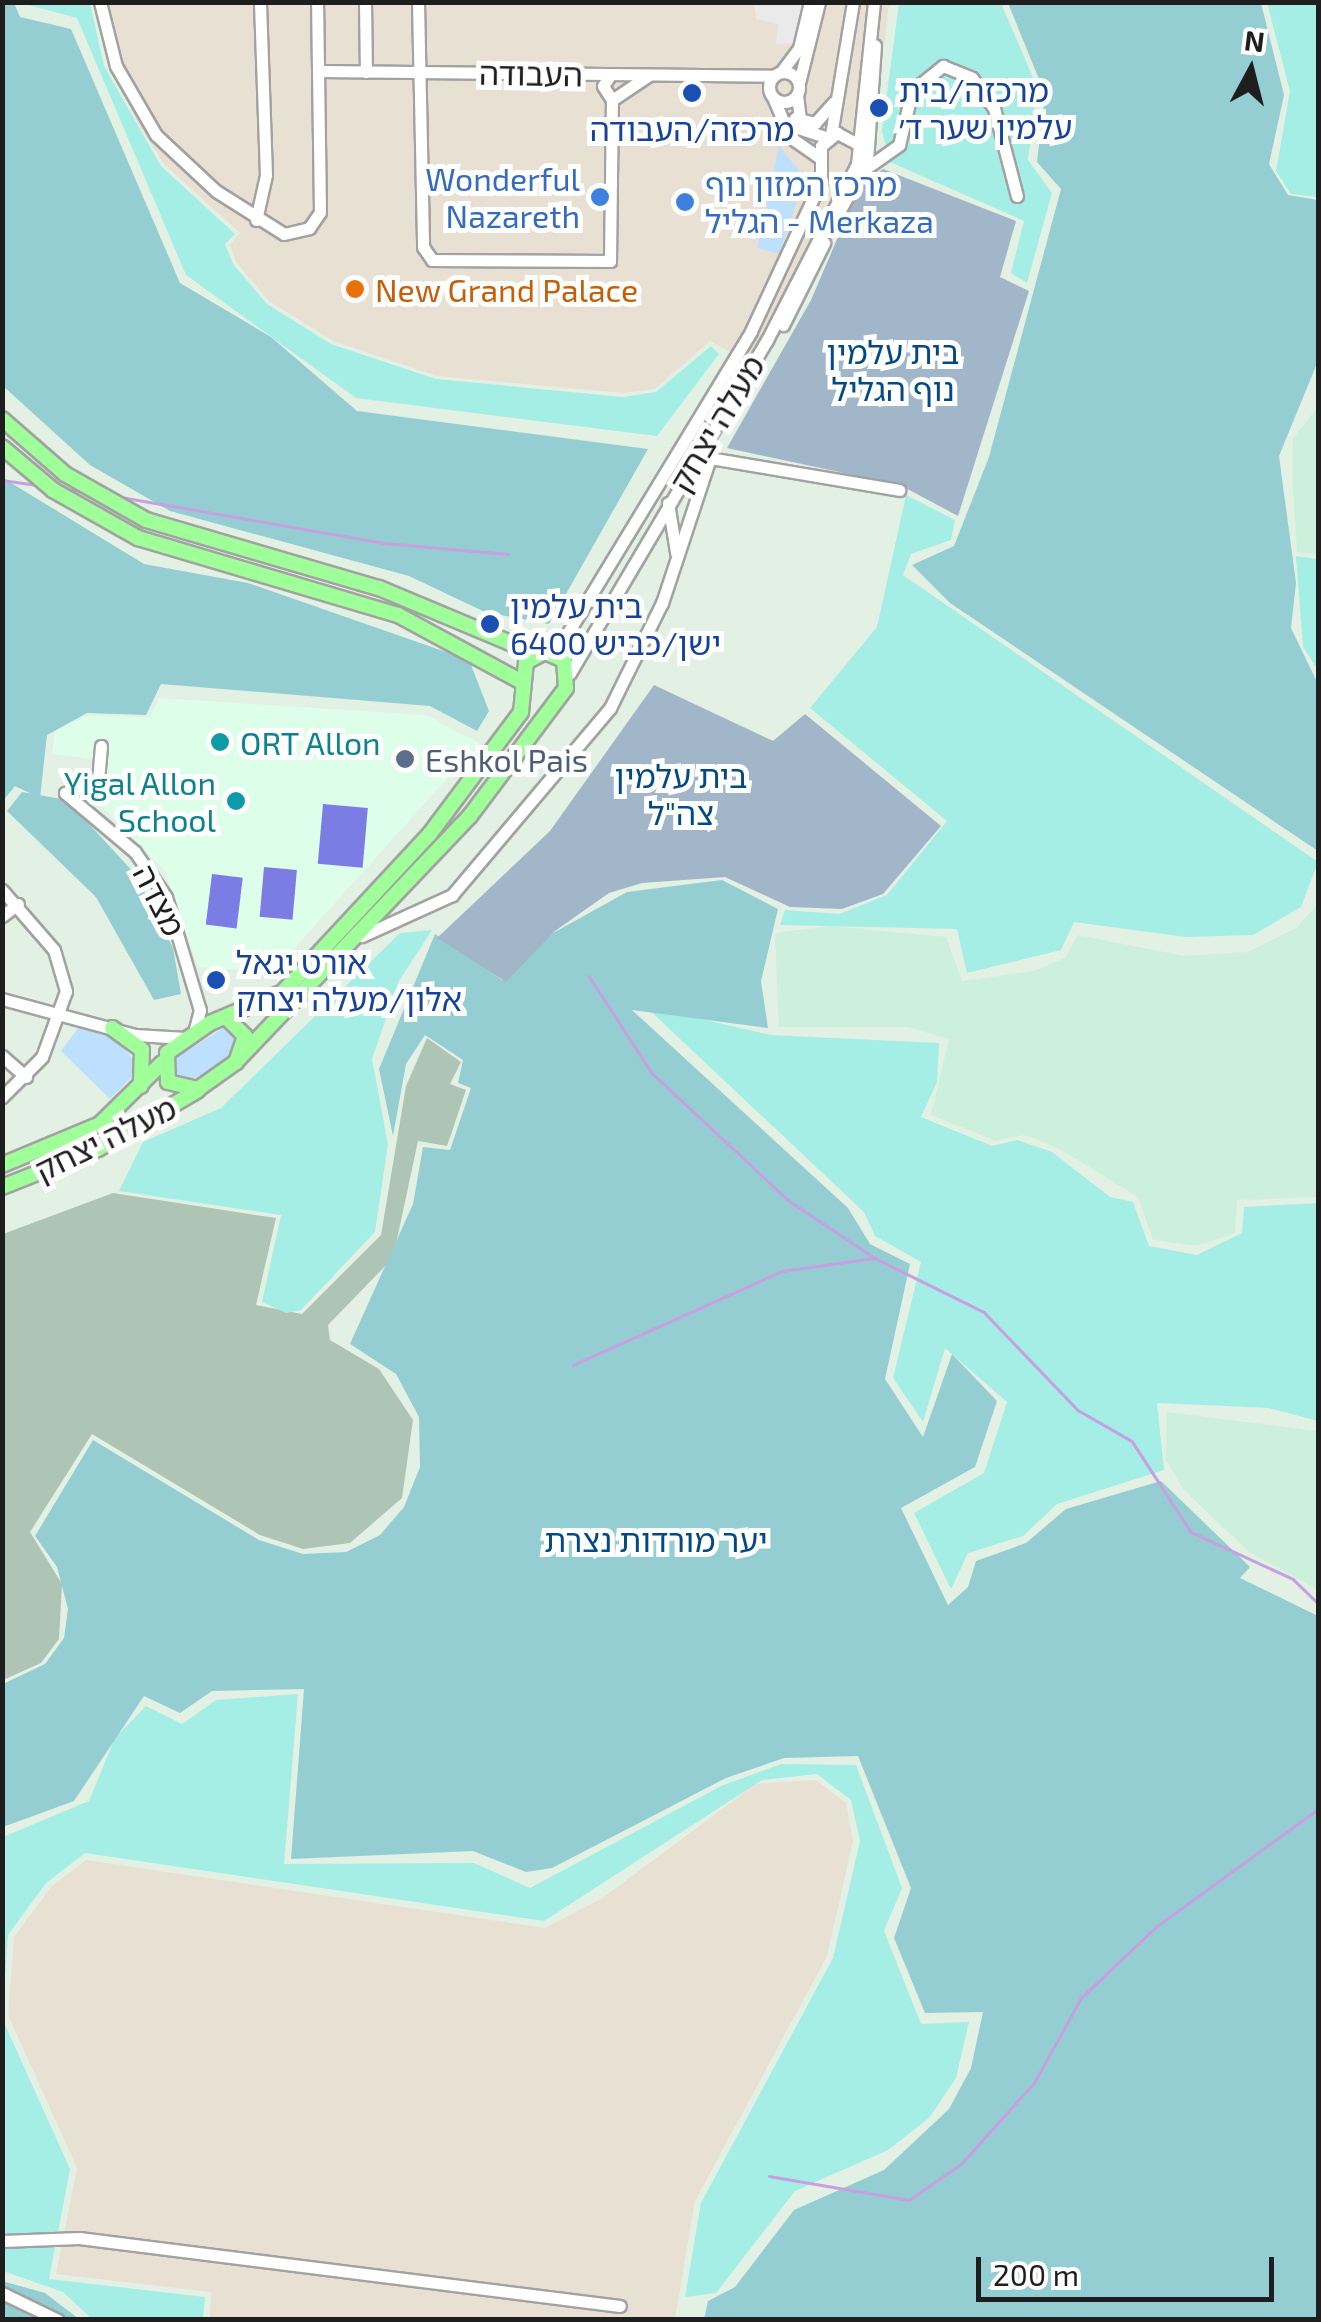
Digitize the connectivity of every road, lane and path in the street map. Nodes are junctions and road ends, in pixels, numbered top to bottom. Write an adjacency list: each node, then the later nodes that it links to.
1 (100, 2): 29 (street)
2 (260, 2): 29 (street)
3 (317, 2): 10 (street)
4 (365, 2): 11 (street)
5 (418, 2): 12 (street)
6 (810, 2): 14 (street)
7 (819, 2): 17 (street)
8 (853, 2): 18 (street)
9 (876, 2): 22 (street); 24 (street)
10 (320, 71): 11 (street, העבודה); 29 (street)
11 (366, 72): 12 (street, העבודה)
12 (417, 72): 13 (street, העבודה); 20 (street)
13 (612, 74): 15 (street, העבודה); 20 (street)
14 (777, 74): 16 (street, העבודה); 17 (street); 19 (street)
15 (649, 75): 16 (street, העבודה); 20 (street)
16 (742, 78): 19 (street, העבודה)
17 (798, 89): 19 (street); 21 (street)
18 (838, 94): 21 (street); 23 (street)
19 (772, 96): 26 (street)
20 (612, 100)
21 (795, 118): 23 (street)
22 (868, 130): 25 (street); 27 (street)
23 (829, 137): 24 (street); 26 (street, מעלה יצחק)
24 (858, 144): 27 (street)
25 (894, 148): 27 (street); 28 (street)
26 (822, 161): 27 (street); 35 (street, מעלה יצחק)
27 (858, 169): 33 (street, מעלה יצחק)
28 (1017, 196)
29 (256, 220)
30 (2, 420): 35 (main road)
31 (2, 447): 37 (main road)
32 (899, 490): 34 (street)
33 (668, 502): 34 (street); 36 (street, מעלה יצחק)
34 (677, 561): 43 (street)
35 (541, 653): 36 (main road); 37 (main road)
36 (570, 673): 38 (main road)
37 (523, 684): 38 (main road); 47 (main road)
38 (561, 694): 43 (main road)
39 (101, 746): 44 (street, מצדה)
40 (2, 890): 41 (street)
41 (18, 904): 42 (street); 46 (street)
42 (2, 916)
43 (362, 936): 52 (main road)
44 (196, 993): 47 (street, מצדה); 49 (street, מצדה)
45 (2, 999): 46 (street)
46 (62, 1015): 48 (street); 53 (street)
47 (226, 1019): 49 (main road, מעלה יצחק); 52 (main road)
48 (120, 1030): 49 (street); 51 (street); 55 (main road)
49 (190, 1036): 51 (main road, מעלה יצחק)
50 (2, 1056): 53 (street)
51 (163, 1060): 54 (main road); 55 (main road, מעלה יצחק)
52 (236, 1062): 54 (main road, מעלה יצחק)
53 (26, 1076): 56 (street)
54 (205, 1086): 58 (main road, מעלה יצחק)
55 (138, 1092): 57 (main road, מעלה יצחק)
56 (2, 1097)
57 (2, 1165)
58 (2, 1187)
59 (2, 2242): 61 (street)
60 (2, 2293): 62 (street)
61 (620, 2306)
62 (58, 2320)

